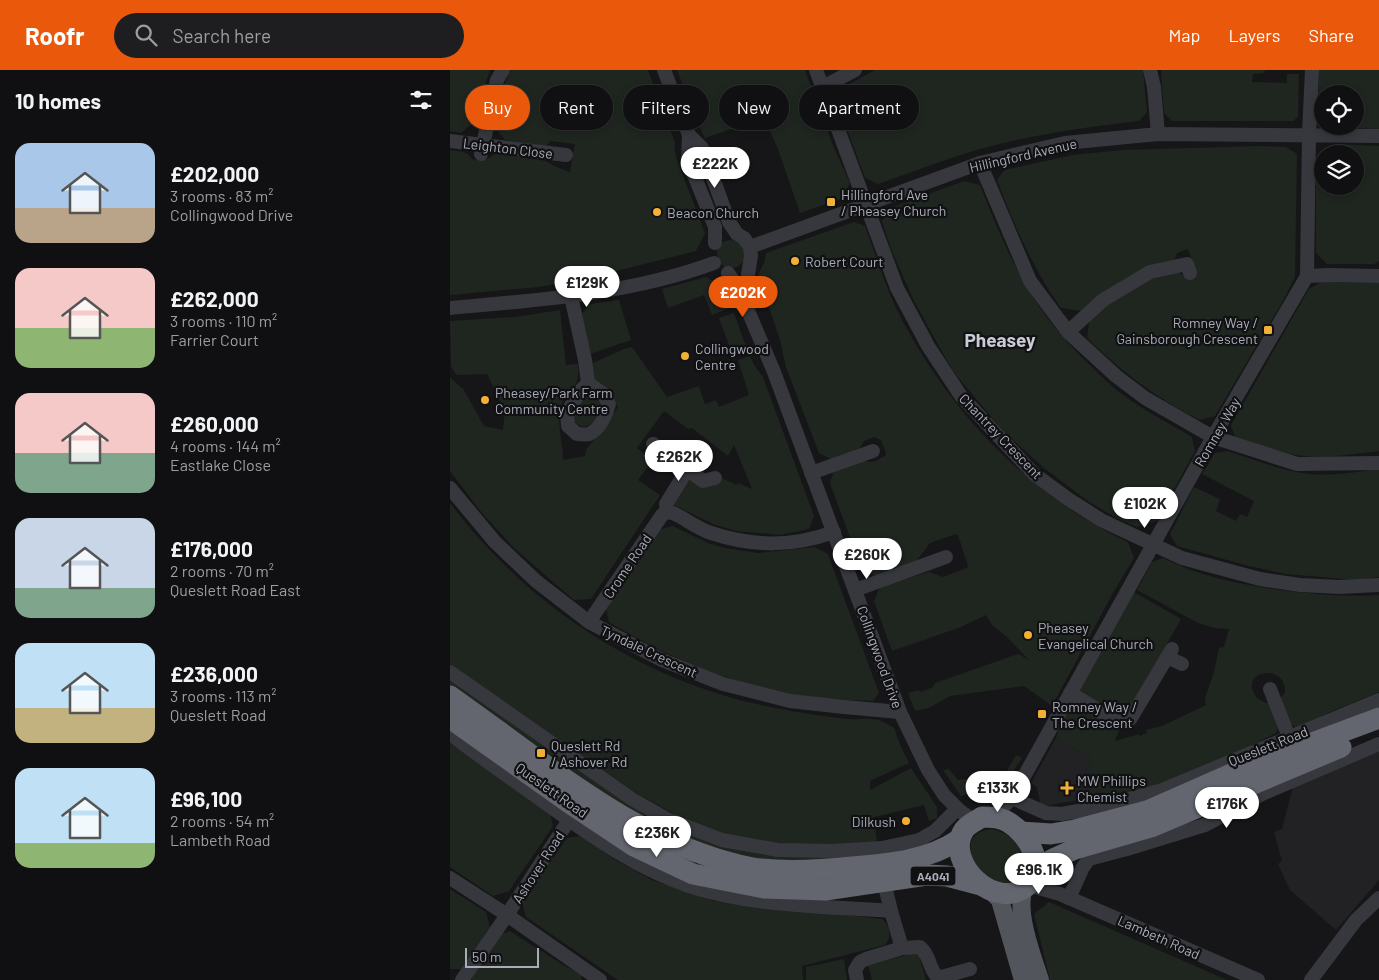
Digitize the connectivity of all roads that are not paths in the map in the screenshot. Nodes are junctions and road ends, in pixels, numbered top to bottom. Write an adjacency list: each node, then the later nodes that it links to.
1 (503, 70): 15 (street)
2 (664, 70): 12 (street)
3 (816, 70): 7 (street, Chantrey Crescent)
4 (855, 70): 8 (street)
5 (1150, 70): 10 (street)
6 (1312, 70): 11 (street)
7 (822, 85)
8 (827, 85)
9 (839, 130): 18 (street, Chantrey Crescent)
10 (1158, 134): 11 (street, Hillingford Avenue); 17 (street, Hillingford Avenue)
11 (1309, 134): 13 (street, Hillingford Avenue); 25 (street)
12 (689, 135): 19 (street); 20 (street)
13 (1379, 136)
14 (450, 141): 15 (street, Leighton Close)
15 (482, 150): 16 (street, Leighton Close)
16 (566, 155)
17 (980, 163): 18 (street, Hillingford Avenue); 29 (street)
18 (866, 204): 21 (street, Hillingford Avenue); 42 (street, Chantrey Crescent)
19 (737, 234): 20 (street); 21 (street)
20 (715, 243): 22 (street)
21 (750, 254): 24 (street); 30 (street, Collingwood Drive)
22 (714, 263): 24 (street, Collingwood Drive); 27 (street)
23 (1187, 264): 29 (street)
24 (728, 273): 30 (street, Collingwood Drive)
25 (1307, 276): 26 (street); 32 (street, Romney Way)
26 (1379, 276)
27 (571, 296): 28 (street); 31 (street)
28 (450, 308)
29 (1068, 332): 32 (street)
30 (774, 372): 37 (street, Collingwood Drive)
31 (588, 383)
32 (1213, 437): 35 (street); 42 (street, Romney Way)
33 (653, 444): 36 (street)
34 (872, 450): 37 (street)
35 (1379, 463)
36 (687, 470): 38 (street); 40 (street)
37 (811, 473): 41 (street, Collingwood Drive)
38 (715, 478)
39 (450, 488): 46 (street, Tyndale Crescent)
40 (667, 512): 41 (street); 46 (street, Crome Road)
41 (834, 532): 45 (street, Collingwood Drive)
42 (1153, 545): 44 (street, Chantrey Crescent); 50 (street, Romney Way)
43 (946, 557): 45 (street)
44 (1379, 585)
45 (855, 590): 53 (street, Collingwood Drive)
46 (589, 622): 53 (street, Tyndale Crescent)
47 (1182, 664): 50 (street)
48 (450, 672): 62 (street)
49 (1270, 689): 58 (street)
50 (1070, 693): 61 (street, Romney Way)
51 (450, 696): 66 (highway, Queslett Road / A4041)
52 (1379, 700): 58 (street, Queslett Road)
53 (900, 712): 60 (street, Collingwood Drive)
54 (450, 718): 66 (highway, Queslett Road / A4041)
55 (1379, 718): 65 (highway)
56 (450, 734): 63 (street, Queslett Road)
57 (1379, 734): 68 (highway)
58 (1289, 737): 61 (street, Queslett Road)
59 (1379, 744): 70 (street)
60 (944, 795): 62 (street, Collingwood Drive); 64 (street, Collingwood Drive)
61 (1012, 798): 64 (street, Romney Way); 65 (street)
62 (952, 814): 64 (street, Collingwood Drive)
63 (569, 820): 72 (street, Queslett Road); 73 (street, Ashover Road)
64 (972, 828): 65 (highway); 66 (highway, Queslett Road / A4041); 69 (highway)
65 (1017, 829): 68 (highway)
66 (883, 873): 69 (highway, Queslett Road / A4041); 72 (street)
67 (450, 878): 73 (street)
68 (1031, 879): 69 (highway); 70 (street, Lambeth Road); 80 (main road)
69 (987, 889): 79 (main road)
70 (1065, 896): 81 (street, Lambeth Road)
71 (1379, 898): 82 (street)
72 (891, 912): 74 (street)
73 (507, 915): 76 (street, Ashover Road); 77 (street)
74 (902, 948): 75 (street); 78 (street)
75 (970, 969)
76 (462, 980)
77 (600, 980)
78 (857, 980)
79 (1023, 980)
80 (1040, 980)
81 (1258, 980)
82 (1311, 980)

